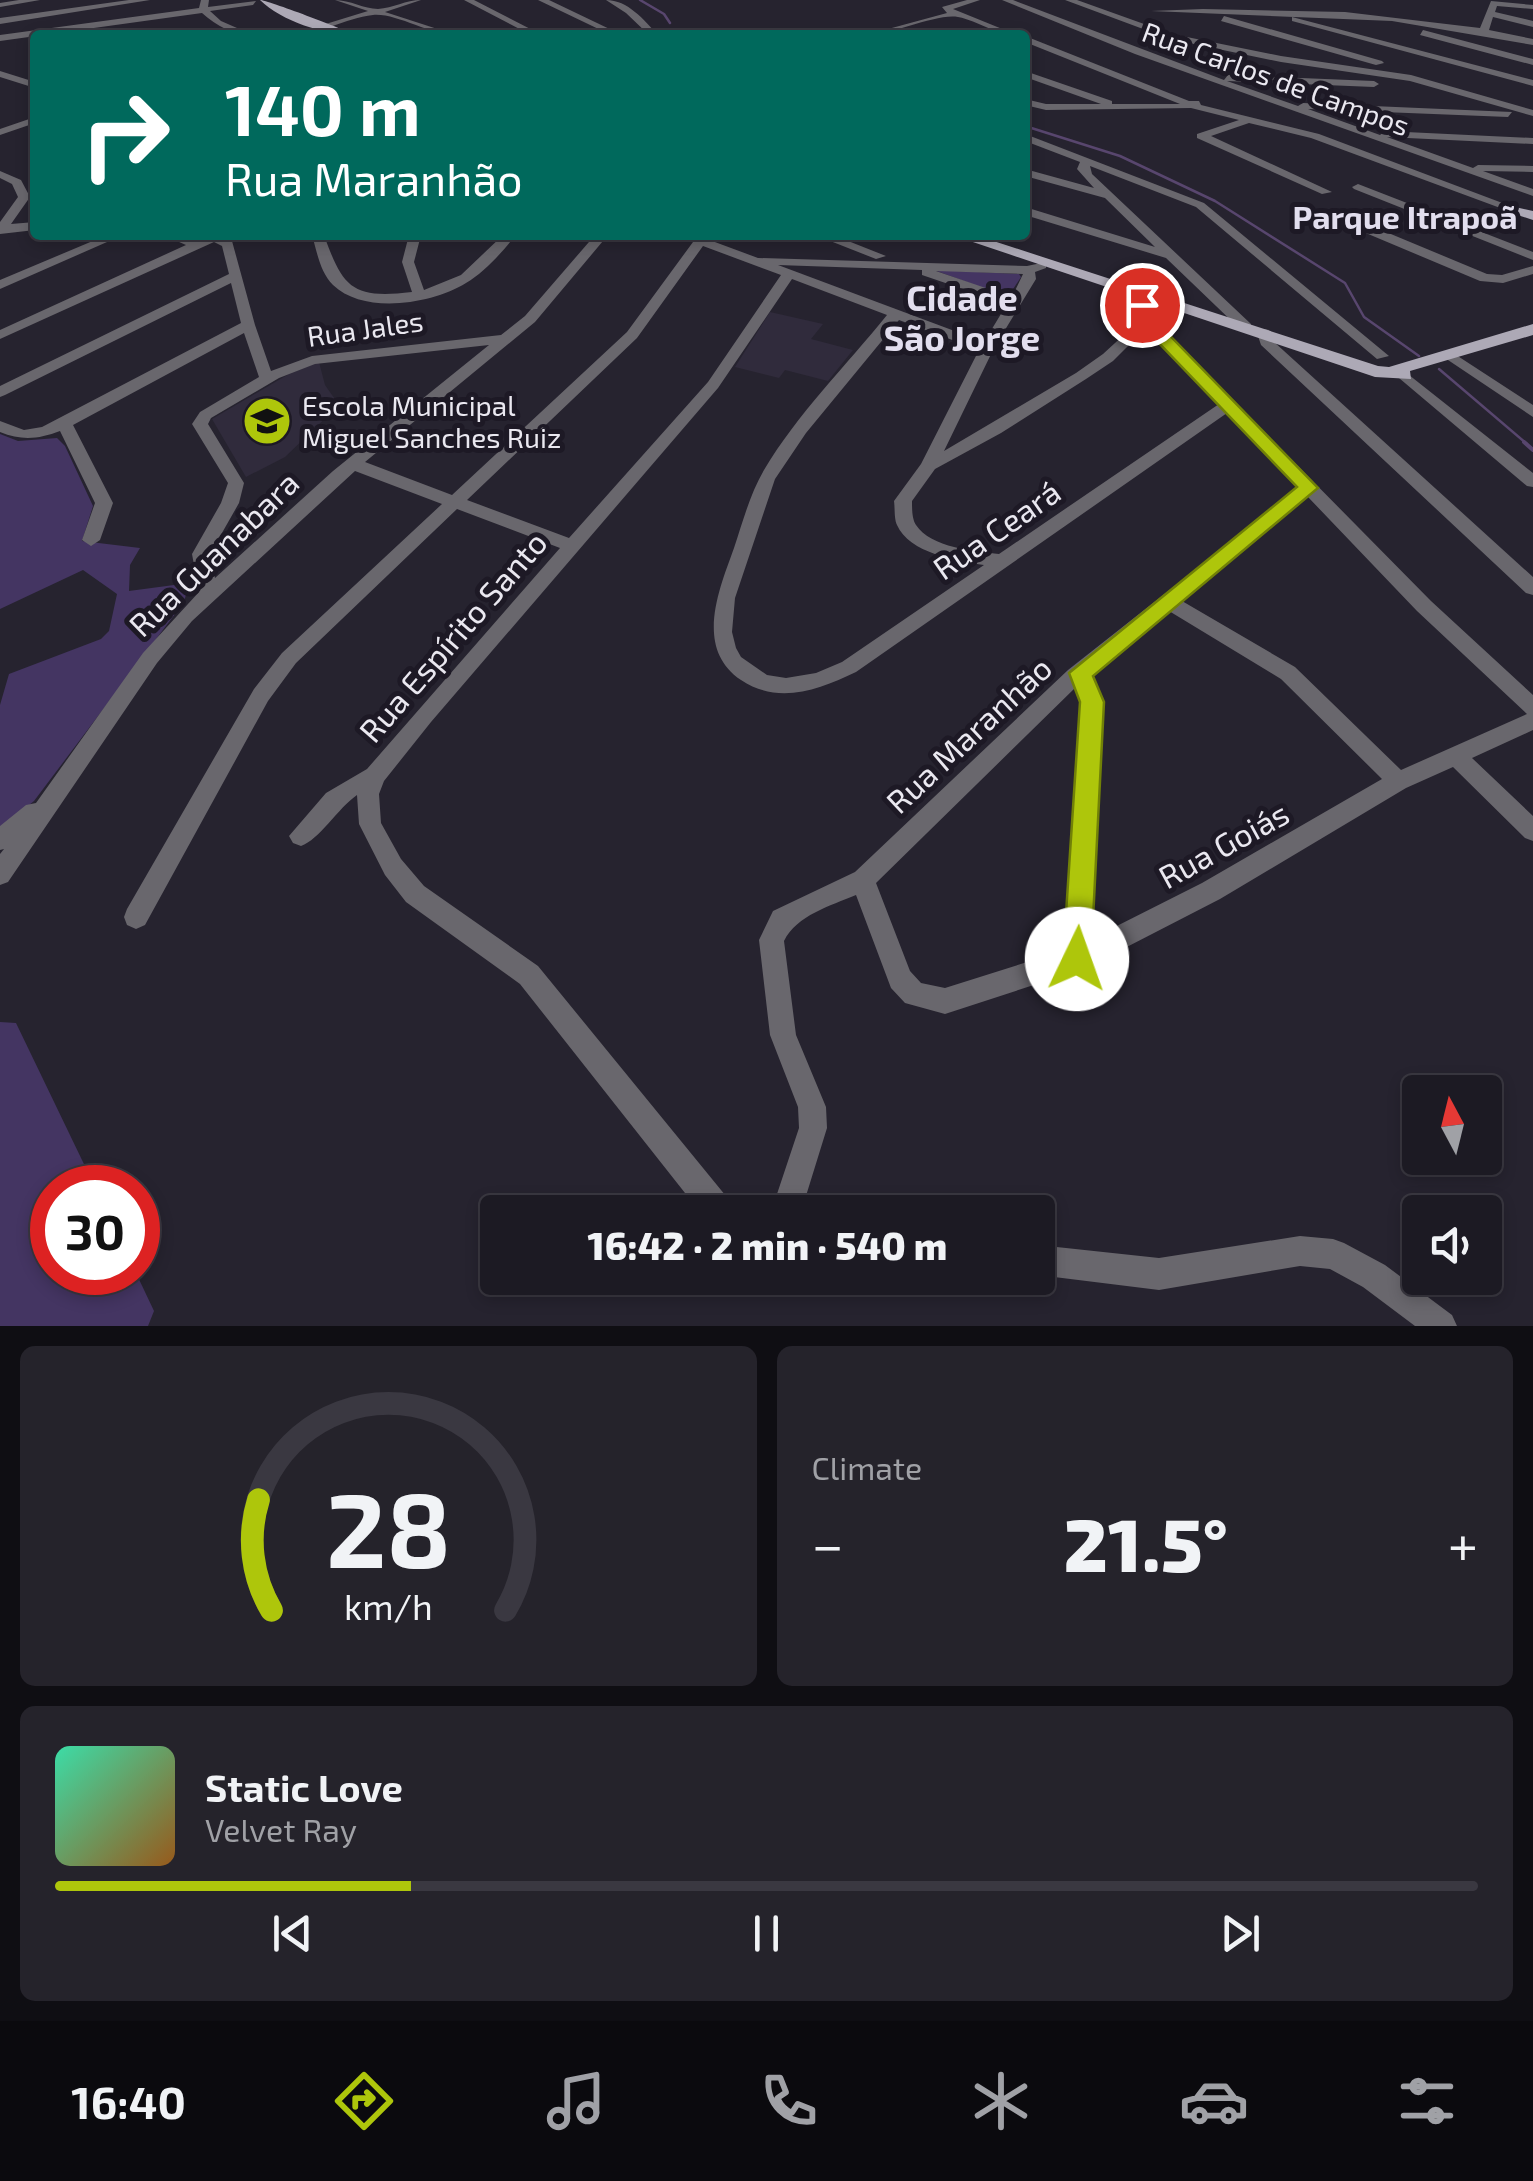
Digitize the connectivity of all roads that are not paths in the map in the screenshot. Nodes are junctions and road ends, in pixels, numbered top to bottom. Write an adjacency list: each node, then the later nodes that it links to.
1 (36, 0): 17 (street)
2 (147, 0): 27 (street); 30 (street)
3 (339, 0): 19 (street)
4 (417, 0): 19 (street)
5 (468, 0): 42 (street)
6 (542, 0): 43 (street)
7 (610, 0): 34 (street)
8 (976, 0): 20 (street)
9 (1006, 0): 25 (street, Rua Carlos de Campos)
10 (1069, 0): 35 (street)
11 (1251, 0): 23 (street)
12 (1328, 0): 24 (street)
13 (1091, 1): 35 (street)
14 (259, 2): 16 (street); 33 (main road)
15 (1146, 2): 21 (street)
16 (204, 4): 27 (street); 38 (street)
17 (0, 6)
18 (1533, 7): 26 (street)
19 (374, 10): 33 (street); 41 (street)
20 (950, 11): 31 (street); 46 (street)
21 (1154, 12): 22 (street); 35 (street)
22 (1198, 12): 23 (street); 62 (street)
23 (1264, 12): 24 (street); 56 (street)
24 (1344, 12): 29 (street)
25 (1038, 13): 28 (street); 57 (street, Rua Carlos de Campos)
26 (1491, 14): 32 (street); 49 (street)
27 (143, 16): 36 (street); 37 (street)
28 (1018, 17)
29 (1371, 18): 49 (street); 52 (street)
30 (0, 21)
31 (1000, 24): 47 (street); 48 (street)
32 (1533, 24)
33 (324, 26): 39 (street); 40 (main road)
34 (644, 26): 44 (street); 45 (street)
35 (1160, 28): 58 (street); 62 (street)
36 (49, 30)
37 (152, 30)
38 (236, 30)
39 (311, 30)
40 (336, 30)
41 (436, 30)
42 (528, 30)
43 (605, 30)
44 (631, 30)
45 (648, 30)
46 (887, 30)
47 (985, 30)
48 (1007, 30)
49 (1483, 30): 52 (street); 54 (street)
50 (30, 33): 51 (street)
51 (2, 37): 55 (street)
52 (1436, 37): 56 (street); 61 (street)
53 (1030, 42): 71 (street)
54 (1533, 42)
55 (30, 45)
56 (1408, 50): 66 (street)
57 (1138, 52): 59 (street); 65 (street, Rua Carlos de Campos)
58 (1218, 52): 60 (street); 68 (street)
59 (1183, 54)
60 (1199, 55)
61 (1533, 62)
62 (1369, 63): 68 (street)
63 (0, 74): 67 (street)
64 (1030, 76): 73 (street)
65 (1216, 80): 68 (street); 69 (street, Rua Carlos de Campos)
66 (1533, 83)
67 (30, 84)
68 (1445, 85): 74 (street)
69 (1278, 102): 72 (street, Rua Carlos de Campos); 75 (street)
70 (1030, 103): 73 (street)
71 (1190, 105): 73 (street); 75 (street)
72 (1291, 106): 74 (street); 82 (street, Rua Carlos de Campos)
73 (1116, 107)
74 (1532, 110)
75 (1227, 116): 78 (street)
76 (0, 117): 79 (street)
77 (30, 121): 79 (street)
78 (1245, 122): 93 (street); 97 (street)
79 (21, 124): 80 (street); 81 (street)
80 (30, 127)
81 (0, 132)
82 (1363, 132): 84 (street); 86 (street, Rua Carlos de Campos)
83 (1030, 138): 85 (street)
84 (1533, 141)
85 (1087, 160): 95 (street); 142 (street)
86 (1461, 168): 87 (street); 94 (street, Rua Carlos de Campos)
87 (1533, 169)
88 (1030, 173): 95 (street)
89 (0, 174): 90 (street)
90 (21, 187): 91 (street); 102 (street)
91 (0, 188)
92 (1358, 188): 117 (street)
93 (1326, 192)
94 (1533, 194)
95 (1109, 196): 116 (street)
96 (1533, 206): 97 (main road)
97 (1507, 207): 99 (main road)
98 (1030, 213): 116 (street)
99 (1533, 216)
100 (1346, 220): 121 (street)
101 (30, 226): 102 (street)
102 (1, 229)
103 (105, 240): 123 (street)
104 (184, 240): 115 (street)
105 (208, 240): 115 (street)
106 (222, 240): 122 (street)
107 (320, 240): 125 (street)
108 (415, 240): 125 (street)
109 (505, 240): 125 (street)
110 (598, 240): 136 (street, Rua Guanabara)
111 (691, 240): 153 (street)
112 (697, 240): 120 (street)
113 (835, 240): 118 (street)
114 (973, 240): 119 (main road)
115 (198, 245): 135 (street)
116 (1172, 256): 127 (street)
117 (1533, 256)
118 (902, 263): 119 (street); 120 (street); 128 (street)
119 (1032, 263): 124 (main road); 128 (street)
120 (786, 268): 129 (street); 155 (street, Rua Espírito Santo)
121 (1533, 270)
122 (236, 276): 132 (street); 144 (street)
123 (0, 285)
124 (1128, 289): 126 (main road); 131 (street)
125 (420, 294)
126 (1150, 296): 130 (main road); 131 (street)
127 (1218, 298): 130 (street); 133 (street)
128 (1014, 302): 138 (street)
129 (896, 314): 138 (street); 156 (street, Rua Ceará)
130 (1206, 314): 133 (main road)
131 (1144, 317): 145 (street); 150 (street)
132 (248, 325): 143 (street); 147 (street)
133 (1255, 330): 137 (main road); 141 (street)
134 (1533, 330): 140 (main road)
135 (0, 336)
136 (506, 339): 143 (street, Rua Jales); 149 (street, Rua Guanabara)
137 (1298, 345): 139 (main road); 141 (street)
138 (987, 348): 150 (street)
139 (1329, 355): 142 (main road); 142 (main road)
140 (1450, 355): 142 (main road); 146 (street)
141 (1288, 363): 157 (street)
142 (1394, 366): 151 (street)
143 (266, 379): 158 (street, Rua Jales)
144 (0, 392)
145 (1228, 404): 152 (street); 156 (street, Rua Ceará)
146 (1533, 412)
147 (64, 422): 148 (street); 154 (street)
148 (0, 426)
149 (352, 464): 153 (street); 158 (street, Rua Guanabara)
150 (930, 464): 156 (street)
151 (1533, 482)
152 (1309, 488): 159 (street, Rua Maranhão); 161 (street)
153 (456, 503): 155 (street); 172 (street)
154 (92, 540)
155 (572, 546): 164 (street, Rua Espírito Santo)
156 (1003, 561)
157 (1533, 588)
158 (209, 594): 166 (street, Rua Guanabara)
159 (1169, 602): 160 (street, Rua Maranhão); 165 (street)
160 (1081, 673): 171 (street, Rua Maranhão); 173 (street)
161 (1533, 708)
162 (1533, 720): 163 (street, Rua Goiás)
163 (1454, 755): 165 (street, Rua Goiás); 167 (street)
164 (375, 776): 168 (street); 174 (street, Rua Espírito Santo)
165 (1398, 781): 173 (street, Rua Goiás)
166 (50, 798): 169 (street); 170 (street, Rua Guanabara)
167 (1533, 831)
168 (301, 836)
169 (0, 840)
170 (0, 874)
171 (863, 880): 173 (street, Rua Goiás); 175 (street, Rua Maranhão)
172 (136, 917)
173 (1077, 959)
174 (705, 1195)
175 (791, 1195)
176 (1055, 1262): 177 (street)
177 (1441, 1326)

